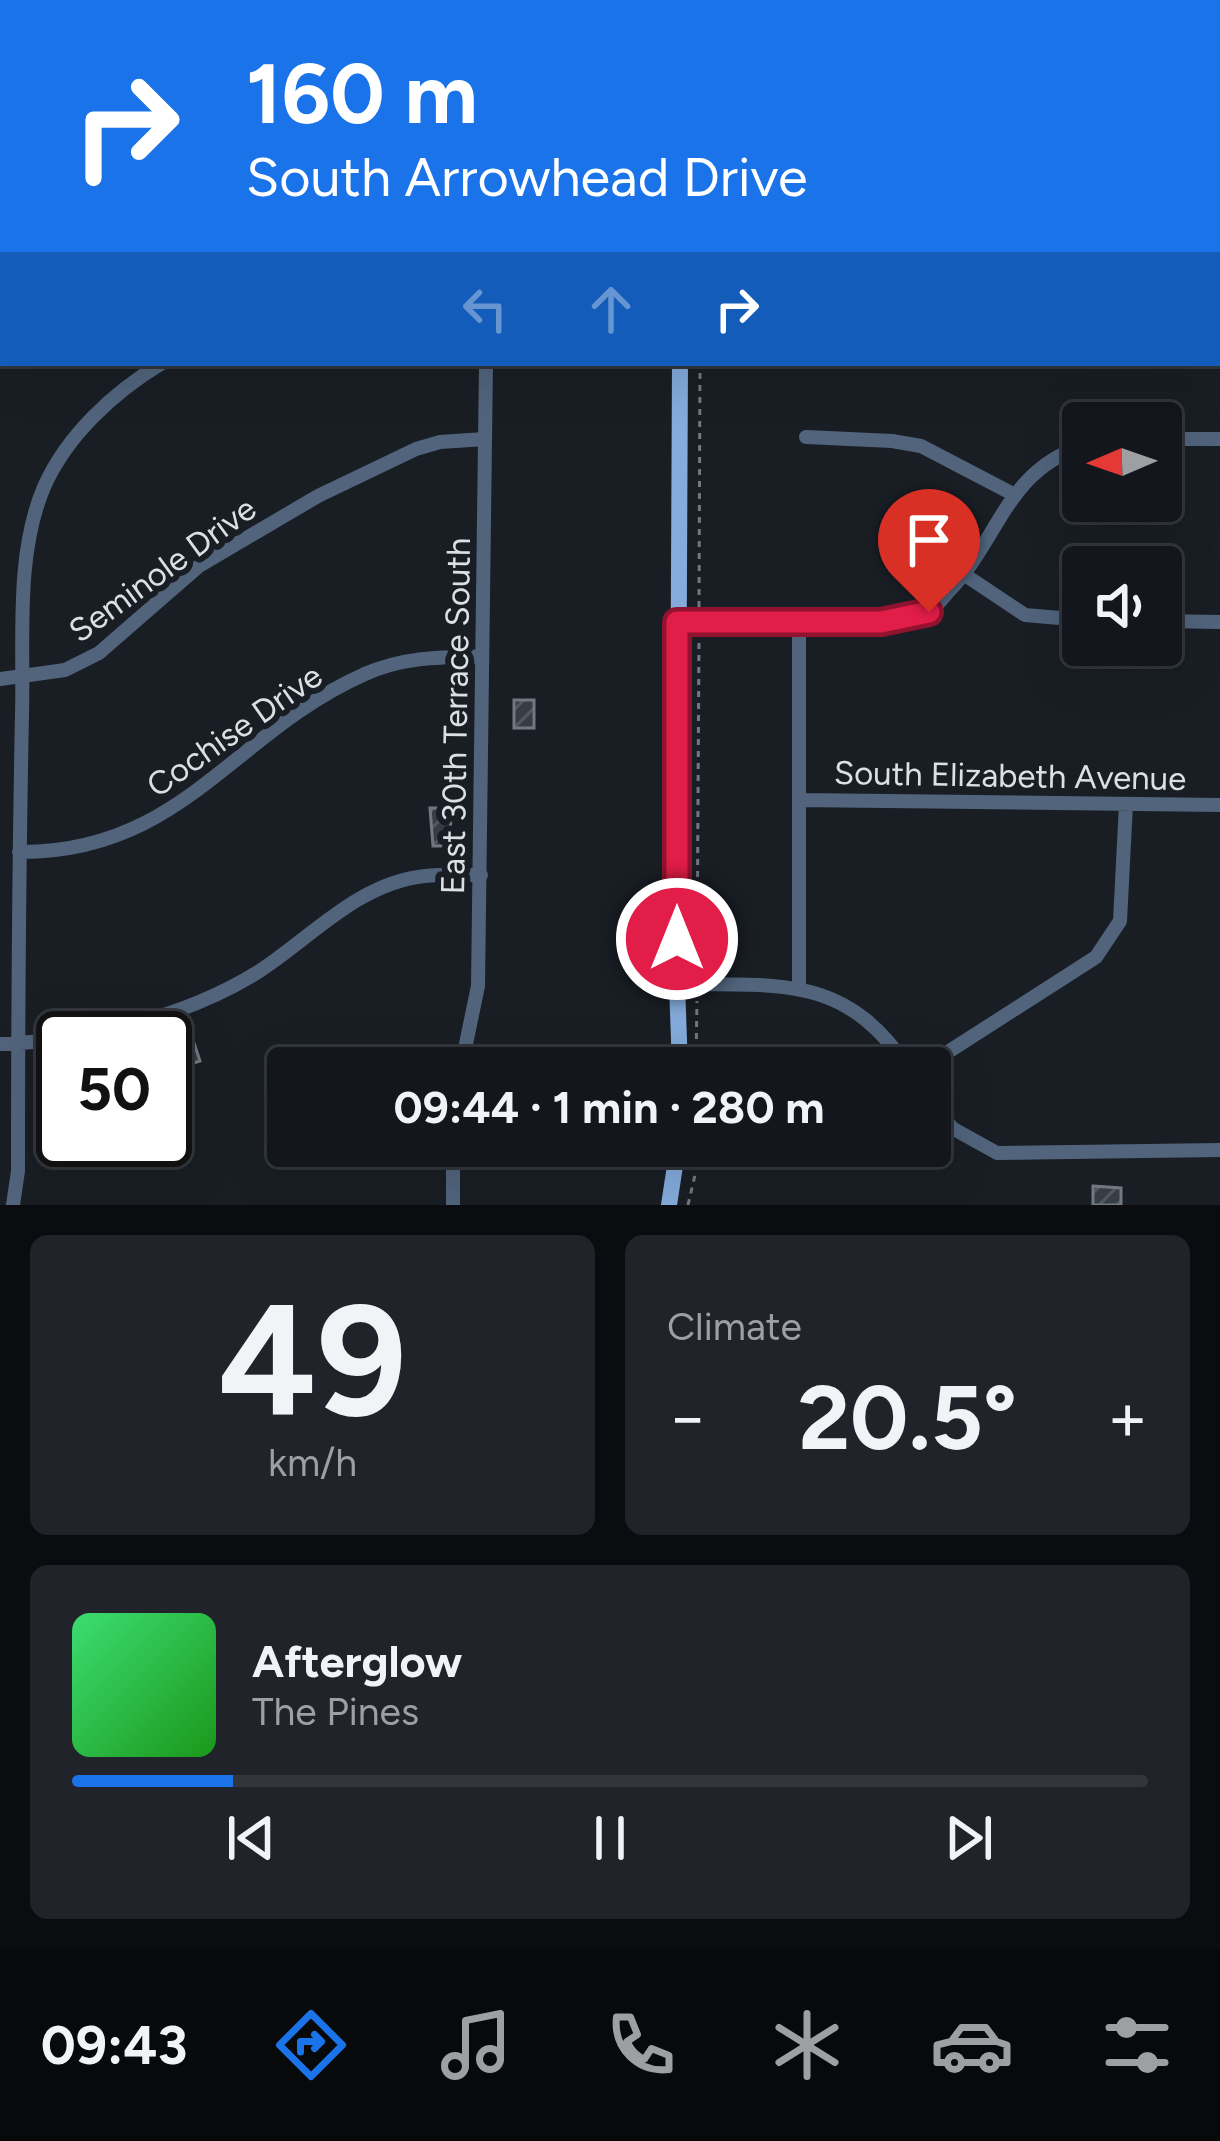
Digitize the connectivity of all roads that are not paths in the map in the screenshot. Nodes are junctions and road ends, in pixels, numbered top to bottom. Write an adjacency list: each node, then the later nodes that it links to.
1 (158, 366): 17 (street)
2 (486, 366): 5 (street, East 30th Terrace South)
3 (680, 366): 13 (main road)
4 (806, 437): 9 (street)
5 (485, 439): 16 (street, East 30th Terrace South); 17 (street, Seminole Drive)
6 (1182, 439): 7 (street)
7 (1220, 440)
8 (1062, 453): 9 (street)
9 (1013, 494): 10 (street)
10 (965, 575): 11 (street); 14 (street)
11 (1062, 618)
12 (1182, 621): 15 (street)
13 (677, 622): 14 (street); 24 (main road)
14 (799, 622): 19 (street)
15 (1220, 622)
16 (482, 656): 22 (street, Cochise Drive); 23 (street, East 30th Terrace South)
17 (23, 678): 18 (street, Seminole Drive); 22 (street)
18 (0, 679)
19 (799, 800): 20 (street, South Elizabeth Avenue); 25 (street)
20 (1126, 804): 21 (street, South Elizabeth Avenue); 31 (street)
21 (1220, 805)
22 (19, 852): 26 (street)
23 (481, 874): 26 (street); 28 (street, East 30th Terrace South)
24 (677, 984): 25 (street); 29 (main road)
25 (799, 987): 30 (street)
26 (18, 1043): 27 (street); 36 (street)
27 (0, 1044)
28 (465, 1047)
29 (679, 1047)
30 (890, 1047)
31 (951, 1050)
32 (951, 1126): 33 (street)
33 (1220, 1150)
34 (453, 1167): 37 (street)
35 (675, 1167): 38 (main road)
36 (13, 1205)
37 (453, 1205)
38 (669, 1205)

